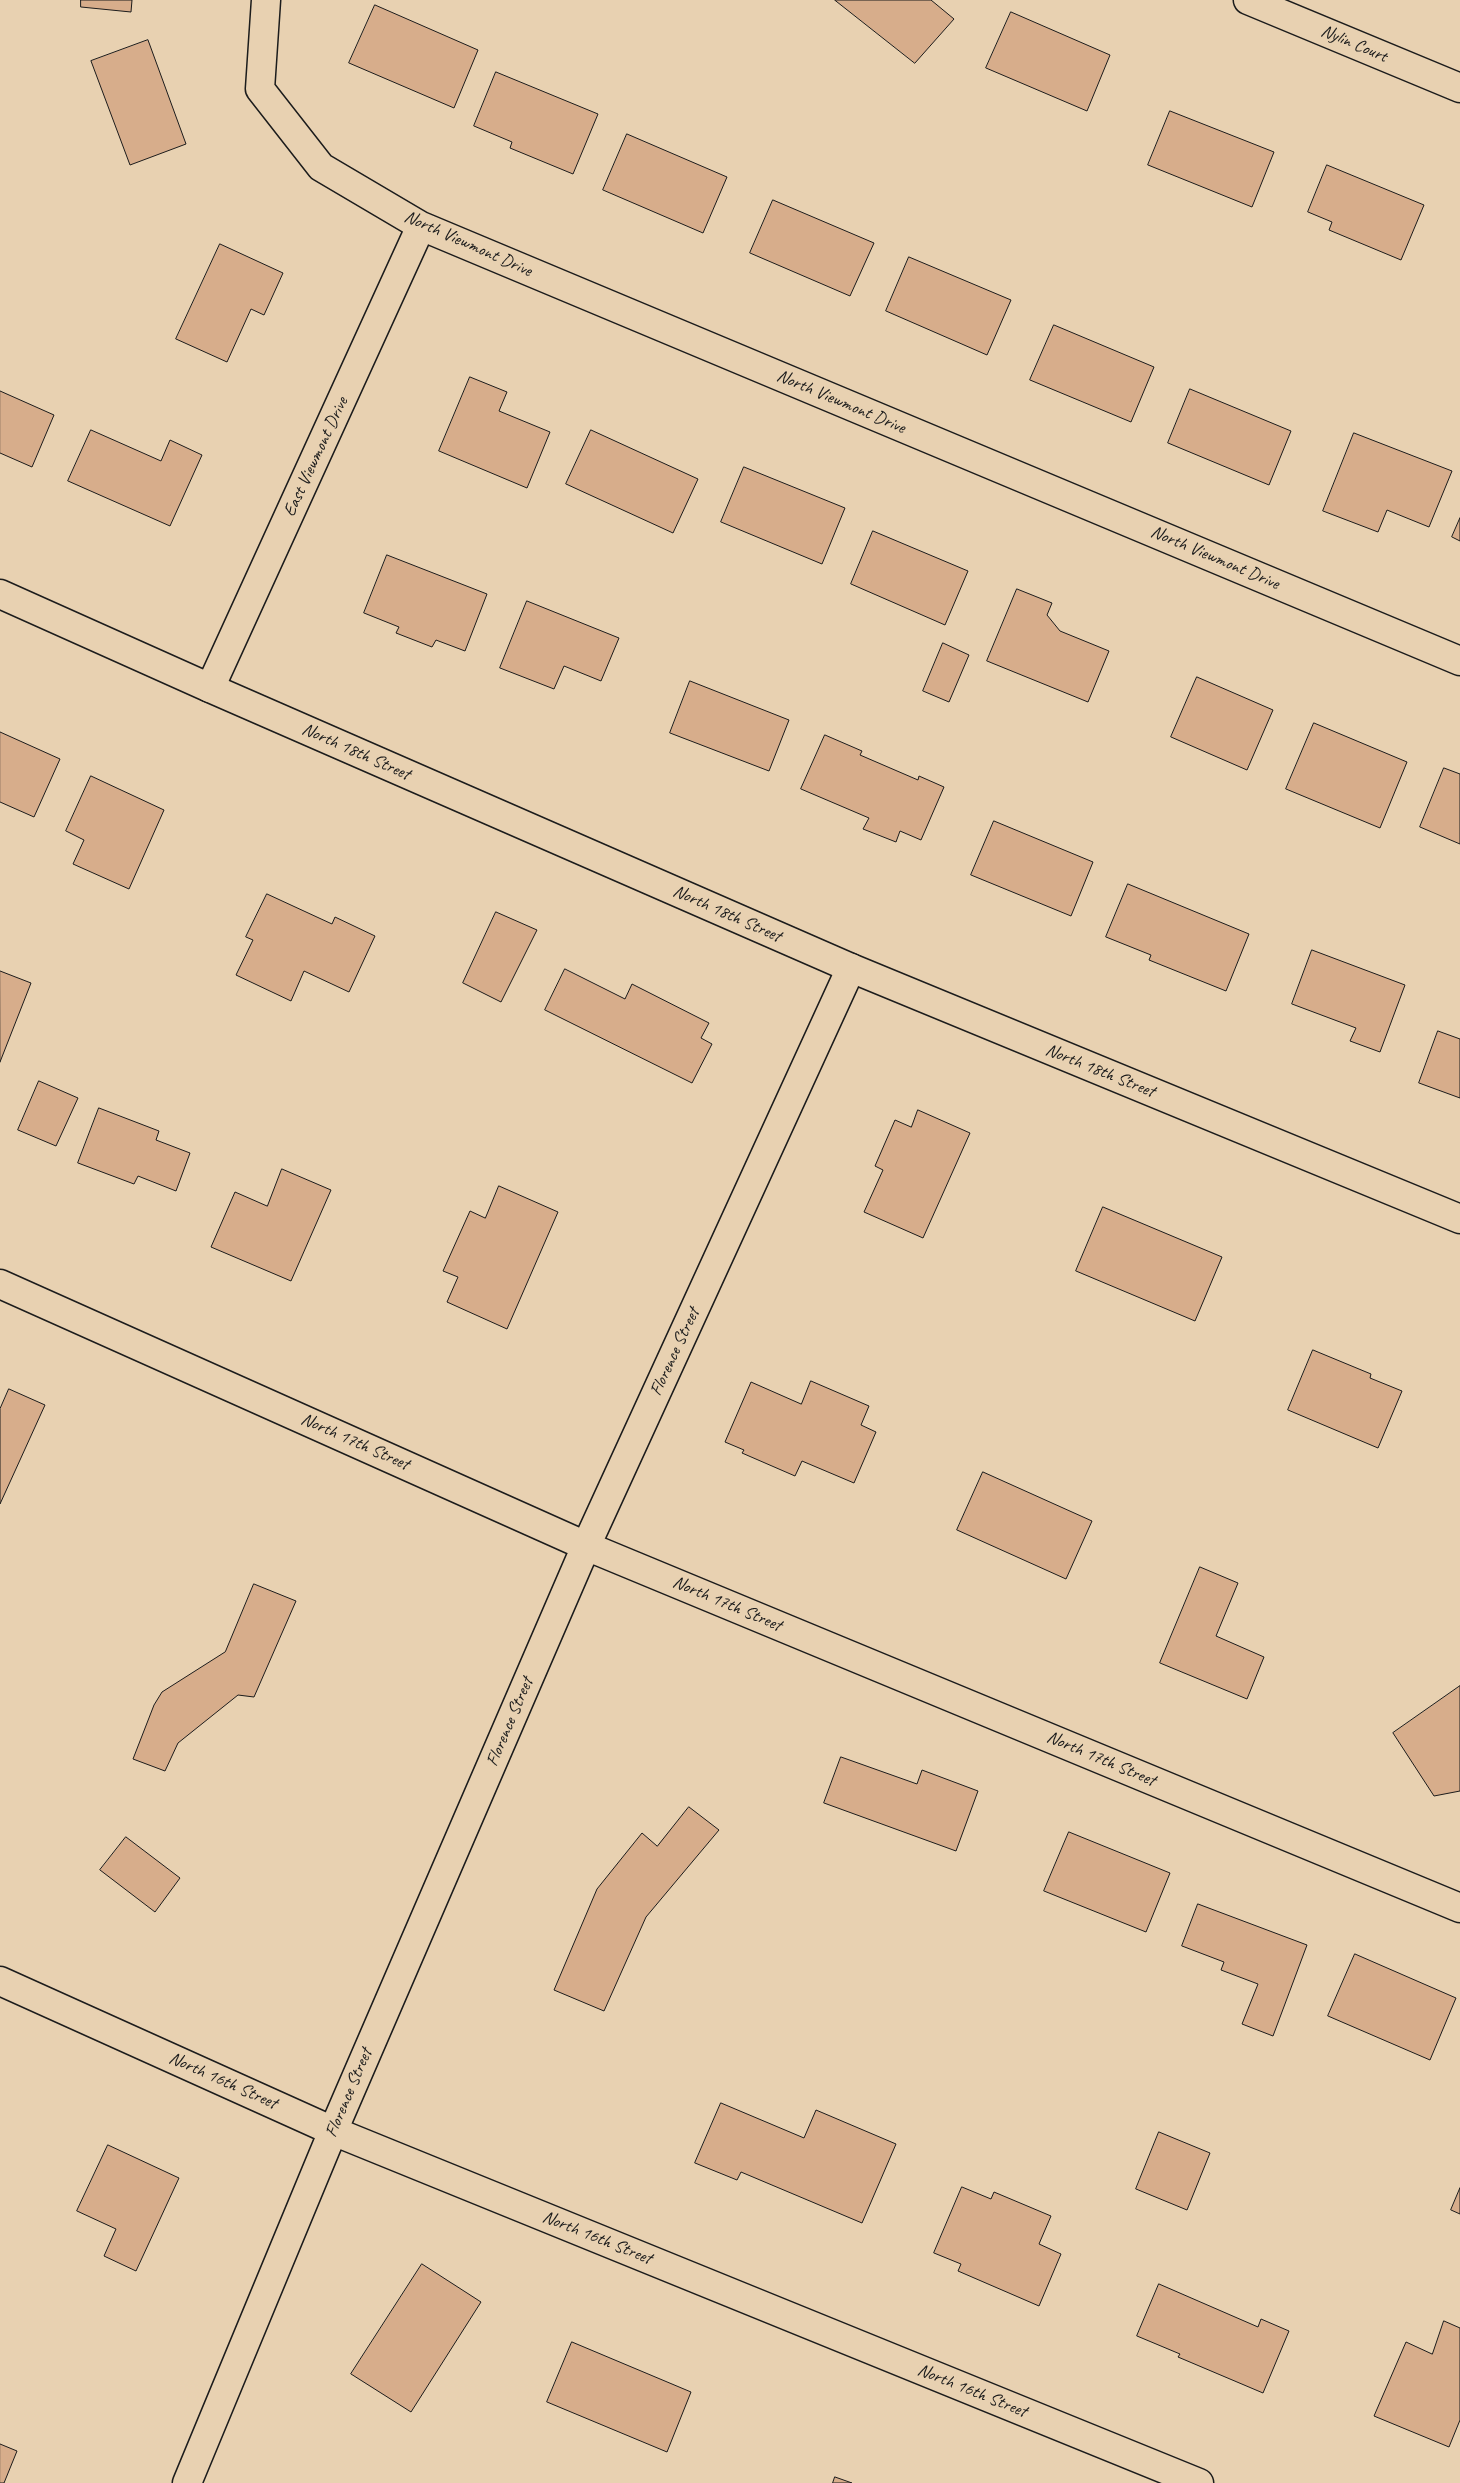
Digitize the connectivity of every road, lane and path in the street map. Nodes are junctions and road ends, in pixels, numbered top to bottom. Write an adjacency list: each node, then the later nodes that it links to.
1 (266, 0): 4 (street, North Viewmont Drive)
2 (1248, 0): 3 (street, Nylin Court)
3 (1460, 88)
4 (421, 226): 6 (street, North Viewmont Drive); 7 (street, East Viewmont Drive)
5 (0, 594): 7 (street, North 18th Street)
6 (1460, 661)
7 (210, 688): 8 (street, North 18th Street)
8 (851, 968): 9 (street, North 18th Street); 11 (street, Florence Street)
9 (1460, 1219)
10 (0, 1284): 11 (street, North 17th Street)
11 (586, 1546): 12 (street, North 17th Street); 14 (street, Florence Street)
12 (1460, 1908)
13 (0, 1981): 14 (street, North 16th Street)
14 (333, 2131): 15 (street, Florence Street); 16 (street, North 16th Street)
15 (187, 2483)
16 (1199, 2483)

